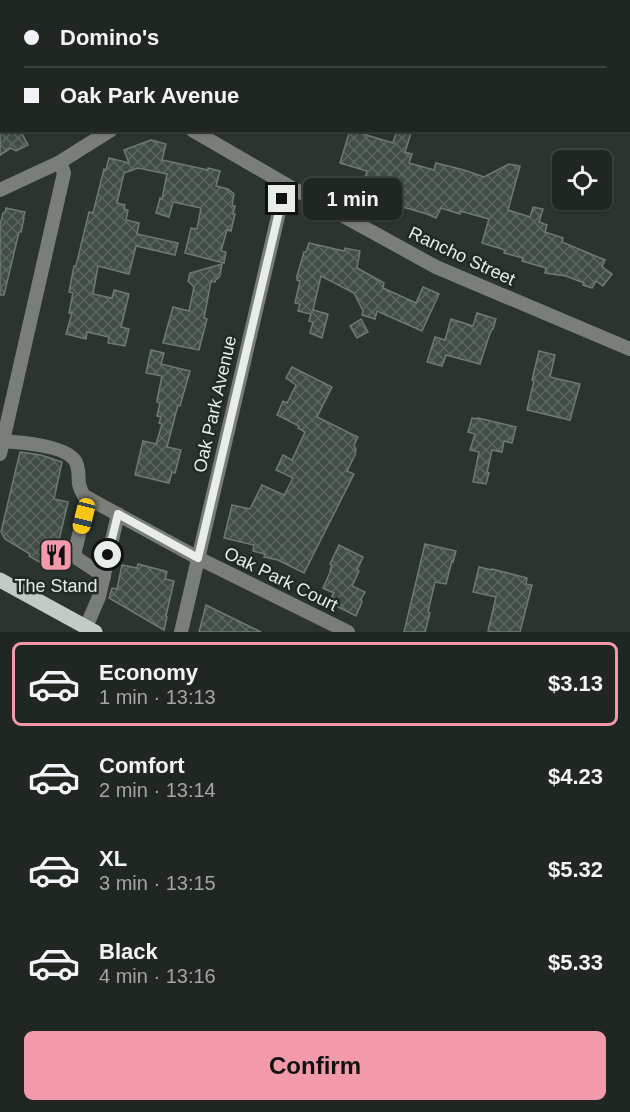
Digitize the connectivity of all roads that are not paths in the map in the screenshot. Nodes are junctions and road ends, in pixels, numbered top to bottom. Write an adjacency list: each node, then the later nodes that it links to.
1 (108, 132): 3 (street)
2 (195, 132): 4 (street, Rancho Street)
3 (60, 162): 5 (street); 7 (street)
4 (287, 186): 6 (street, Rancho Street); 10 (street, Oak Park Avenue)
5 (0, 190)
6 (630, 349)
7 (1, 445): 8 (street)
8 (88, 498): 9 (street, Oak Park Court); 11 (street)
9 (118, 514): 10 (street, Oak Park Court); 11 (street)
10 (198, 558): 14 (street, Oak Park Avenue); 15 (street, Oak Park Court)
11 (104, 576): 13 (street)
12 (0, 580): 13 (main road)
13 (90, 629)
14 (182, 632)
15 (348, 632)

